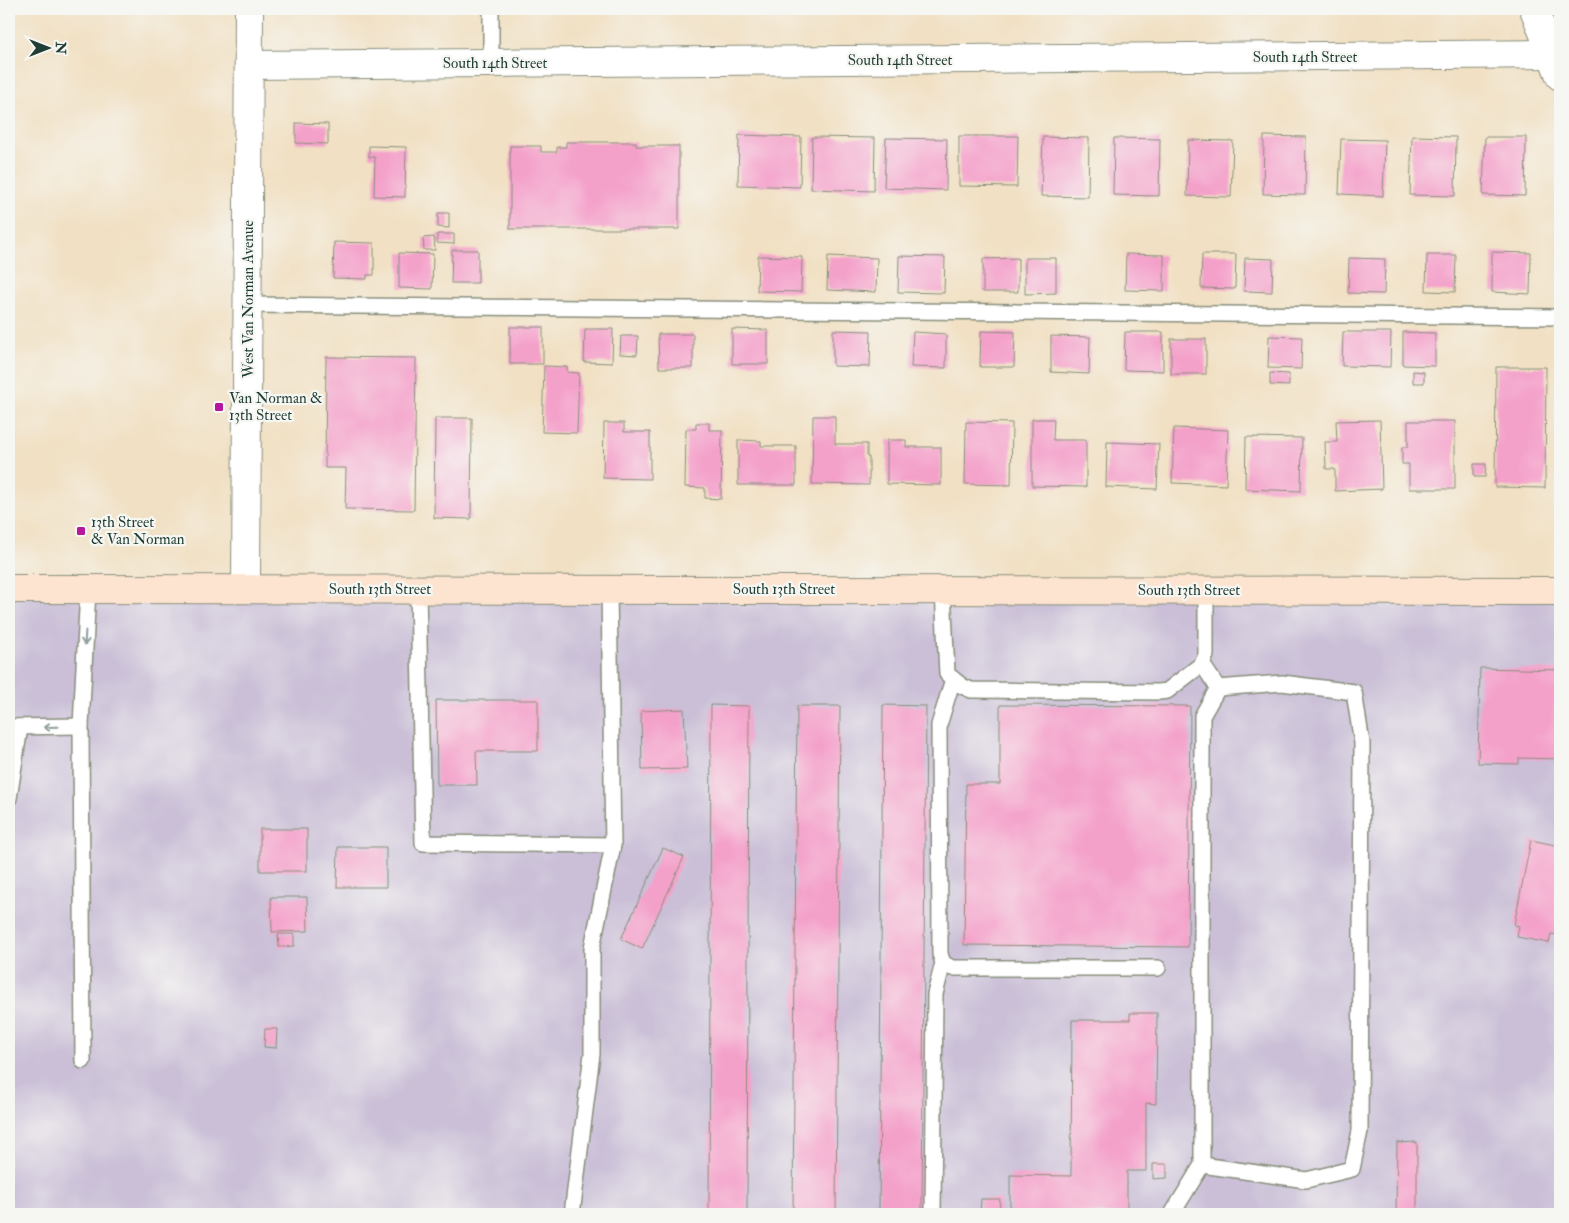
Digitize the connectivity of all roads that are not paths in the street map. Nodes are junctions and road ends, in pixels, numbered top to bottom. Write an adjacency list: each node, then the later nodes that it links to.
1 (249, 9): 6 (street, West Van Norman Avenue)
2 (492, 9): 4 (lane)
3 (1534, 9): 5 (street)
4 (491, 63): 5 (street, South 14th Street); 6 (street, South 14th Street)
5 (1556, 65)
6 (249, 66): 7 (street, West Van Norman Avenue)
7 (248, 305): 8 (lane); 9 (street, West Van Norman Avenue)
8 (1560, 317)
9 (246, 588): 10 (street, South 13th Street); 12 (street, South 13th Street)
10 (418, 588): 13 (street, South 13th Street); 23 (lane)
11 (9, 589): 12 (street, South 13th Street)
12 (88, 589): 20 (lane, one-way to 20)
13 (609, 589): 14 (street, South 13th Street); 23 (lane)
14 (943, 590): 15 (street, South 13th Street); 18 (lane)
15 (1206, 590): 16 (street, South 13th Street); 17 (lane)
16 (1560, 591)
17 (1202, 664): 18 (lane); 19 (lane)
18 (953, 679): 24 (lane)
19 (1218, 688): 27 (lane); 27 (lane)
20 (81, 726): 21 (lane, one-way to 21); 26 (lane)
21 (15, 727): 22 (lane)
22 (9, 798)
23 (613, 845): 28 (lane)
24 (943, 963): 25 (lane); 29 (lane)
25 (1158, 968)
26 (83, 1061)
27 (1202, 1165): 30 (lane)
28 (572, 1214)
29 (934, 1214)
30 (1172, 1214)

